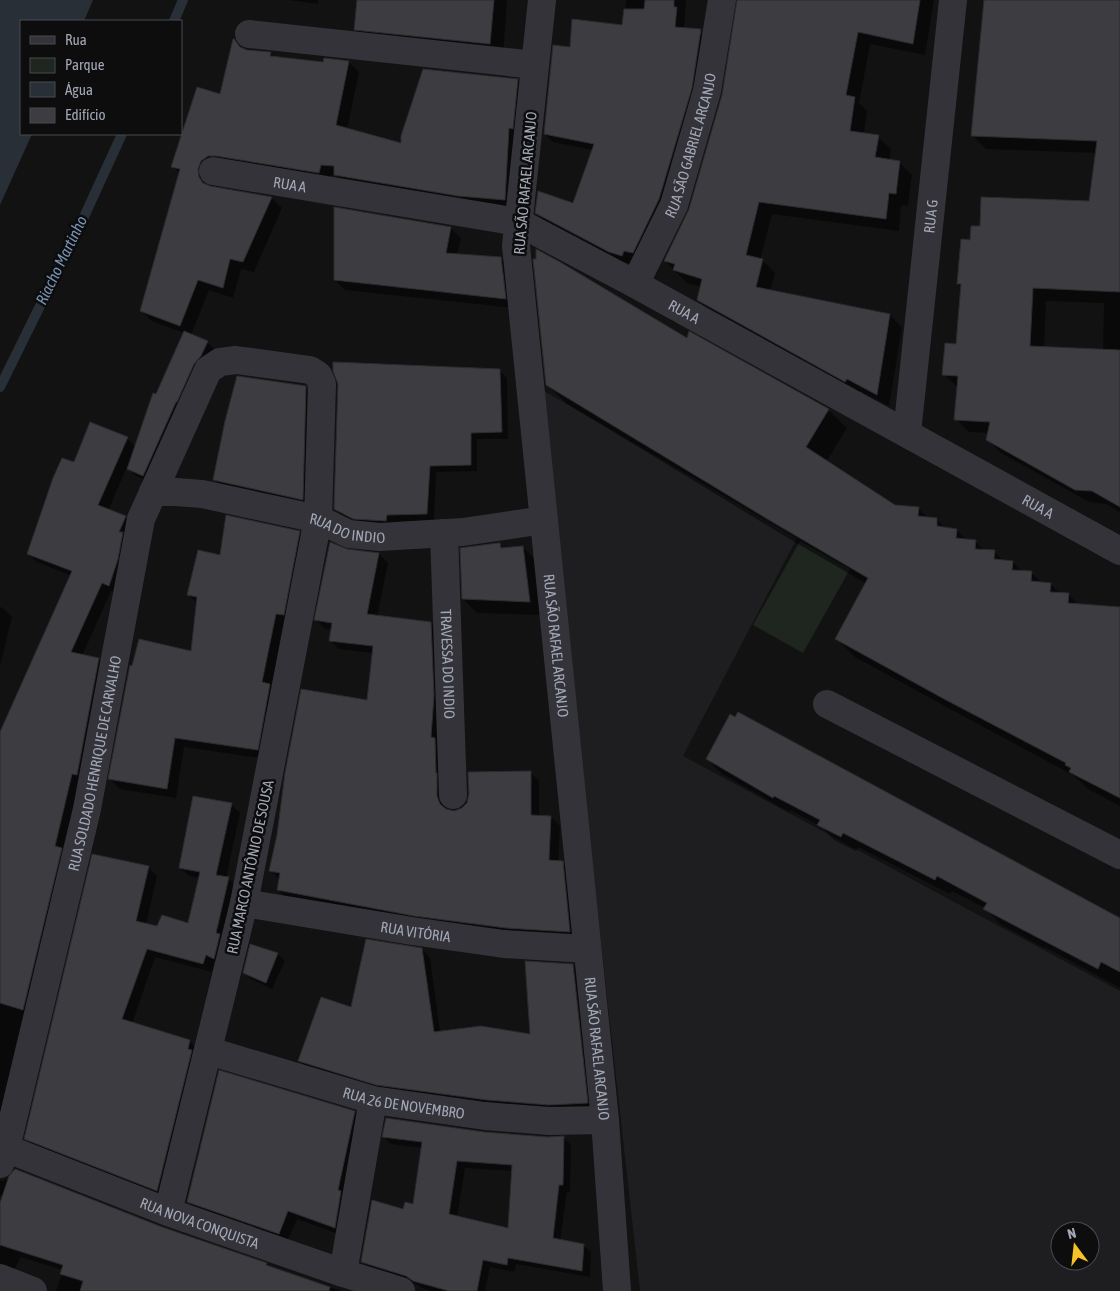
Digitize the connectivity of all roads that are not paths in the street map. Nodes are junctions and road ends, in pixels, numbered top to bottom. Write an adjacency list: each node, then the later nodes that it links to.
1 (542, 0): 5 (street, RUA SÃO RAFAEL ARCANJO)
2 (722, 0): 8 (street, RUA SÃO GABRIEL ARCANJO)
3 (953, 0): 10 (street, RUA G)
4 (249, 34): 5 (street)
5 (535, 65): 7 (street, RUA SÃO RAFAEL ARCANJO)
6 (213, 171): 7 (street, RUA A)
7 (518, 222): 8 (street, RUA A); 13 (street, RUA SÃO RAFAEL ARCANJO)
8 (635, 284): 10 (street, RUA A)
9 (208, 370): 11 (street, RUA SOLDADO HENRIQUE DE CARVALHO); 12 (street, RUA MARCO ANTÔNIO DE SOUSA)
10 (907, 433): 15 (street, RUA A)
11 (153, 492): 12 (street, RUA DO INDIO); 24 (street, RUA SOLDADO HENRIQUE DE CARVALHO)
12 (318, 519): 14 (street, RUA DO INDIO); 19 (street, RUA MARCO ANTÔNIO DE SOUSA)
13 (544, 520): 14 (street, RUA DO INDIO); 20 (street, RUA SÃO RAFAEL ARCANJO)
14 (444, 534): 17 (street, TRAVESSA DO INDIO)
15 (1120, 551)
16 (826, 704): 18 (street)
17 (453, 795)
18 (1120, 856)
19 (244, 903): 20 (street, RUA VITÓRIA); 21 (street, RUA MARCO ANTÔNIO DE SOUSA)
20 (587, 949): 23 (street, RUA SÃO RAFAEL ARCANJO)
21 (208, 1052): 22 (street, RUA 26 DE NOVEMBRO); 25 (street, RUA MARCO ANTÔNIO DE SOUSA)
22 (372, 1100): 23 (street, RUA 26 DE NOVEMBRO); 26 (street)
23 (605, 1120): 30 (street, RUA SÃO RAFAEL ARCANJO)
24 (2, 1153): 25 (street, RUA NOVA CONQUISTA)
25 (168, 1212): 26 (street, RUA NOVA CONQUISTA)
26 (343, 1274): 29 (street, RUA NOVA CONQUISTA)
27 (0, 1278): 28 (street)
28 (33, 1291)
29 (401, 1291)
30 (617, 1291)

